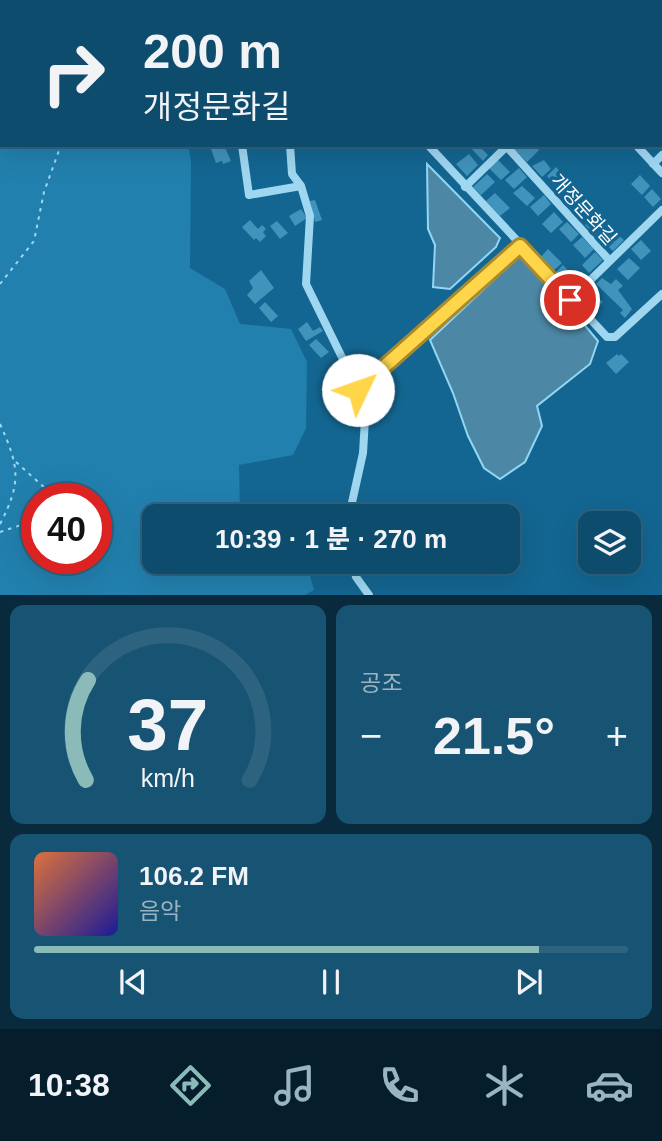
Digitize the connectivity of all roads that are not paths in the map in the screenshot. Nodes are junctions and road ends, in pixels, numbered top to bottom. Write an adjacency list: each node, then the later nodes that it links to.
1 (242, 147): 10 (street)
2 (290, 147): 10 (street)
3 (430, 147): 11 (street)
4 (507, 147): 11 (street, 개정문화길)
5 (509, 147): 14 (street, 개정문화길)
6 (638, 147): 8 (street)
7 (662, 155): 8 (street)
8 (653, 164): 9 (street)
9 (662, 173)
10 (301, 186): 17 (street)
11 (465, 187): 13 (street)
12 (662, 210): 14 (street, 개정문화길)
13 (520, 246): 16 (street); 17 (street)
14 (610, 261): 16 (street, 개정문화길)
15 (662, 294): 16 (street)
16 (570, 300)
17 (358, 390): 18 (street)
18 (352, 504)
19 (355, 574): 20 (street)
20 (369, 595)

